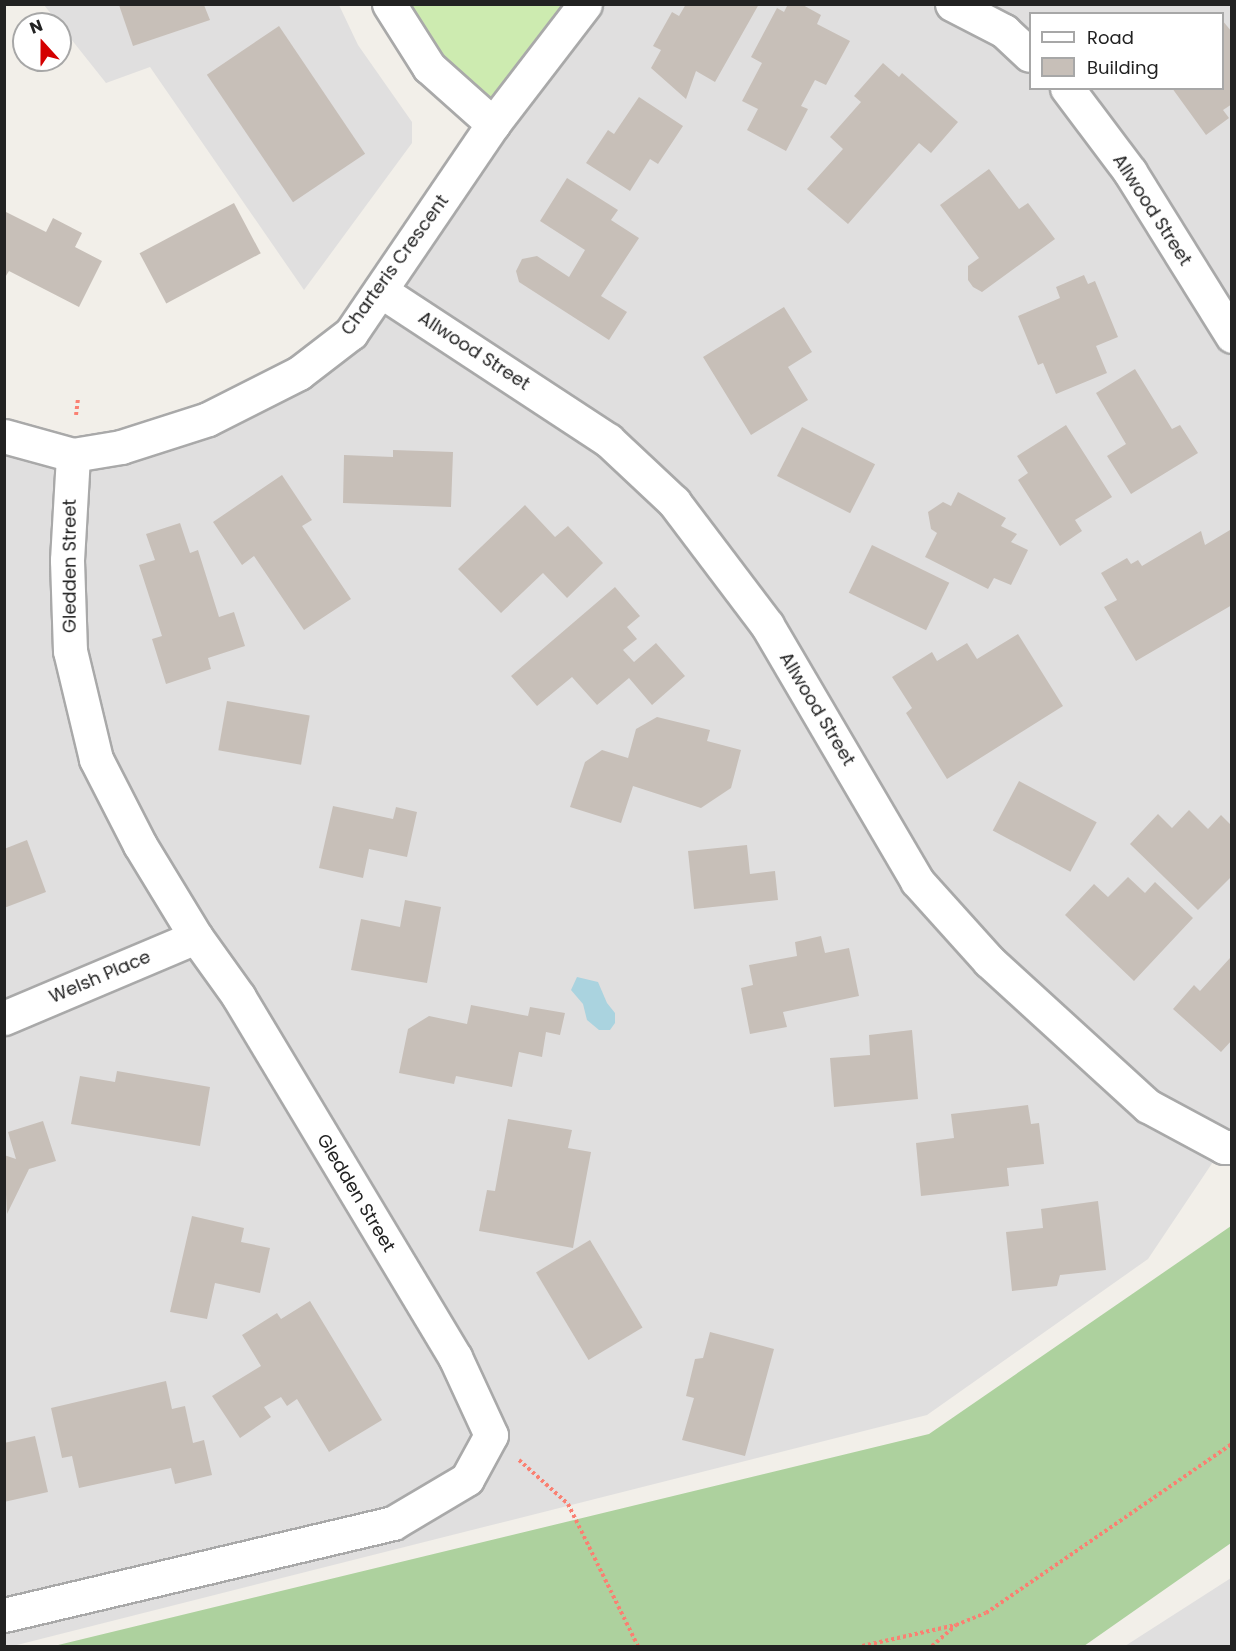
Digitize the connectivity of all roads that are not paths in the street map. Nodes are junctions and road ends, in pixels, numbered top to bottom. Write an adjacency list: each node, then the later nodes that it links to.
1 (389, 4): 6 (street)
2 (585, 4): 6 (street, Charteris Crescent)
3 (952, 4): 4 (street)
4 (1029, 54)
5 (1068, 90): 8 (street, Allwood Street)
6 (493, 124): 7 (street, Charteris Crescent)
7 (381, 291): 10 (street, Charteris Crescent); 13 (street, Allwood Street)
8 (1232, 336)
9 (4, 436): 10 (street, Charteris Crescent)
10 (72, 455): 11 (street, Gledden Street)
11 (196, 937): 12 (street, Welsh Place); 14 (street, Gledden Street)
12 (4, 1018)
13 (1232, 1147)
14 (4, 1615)

